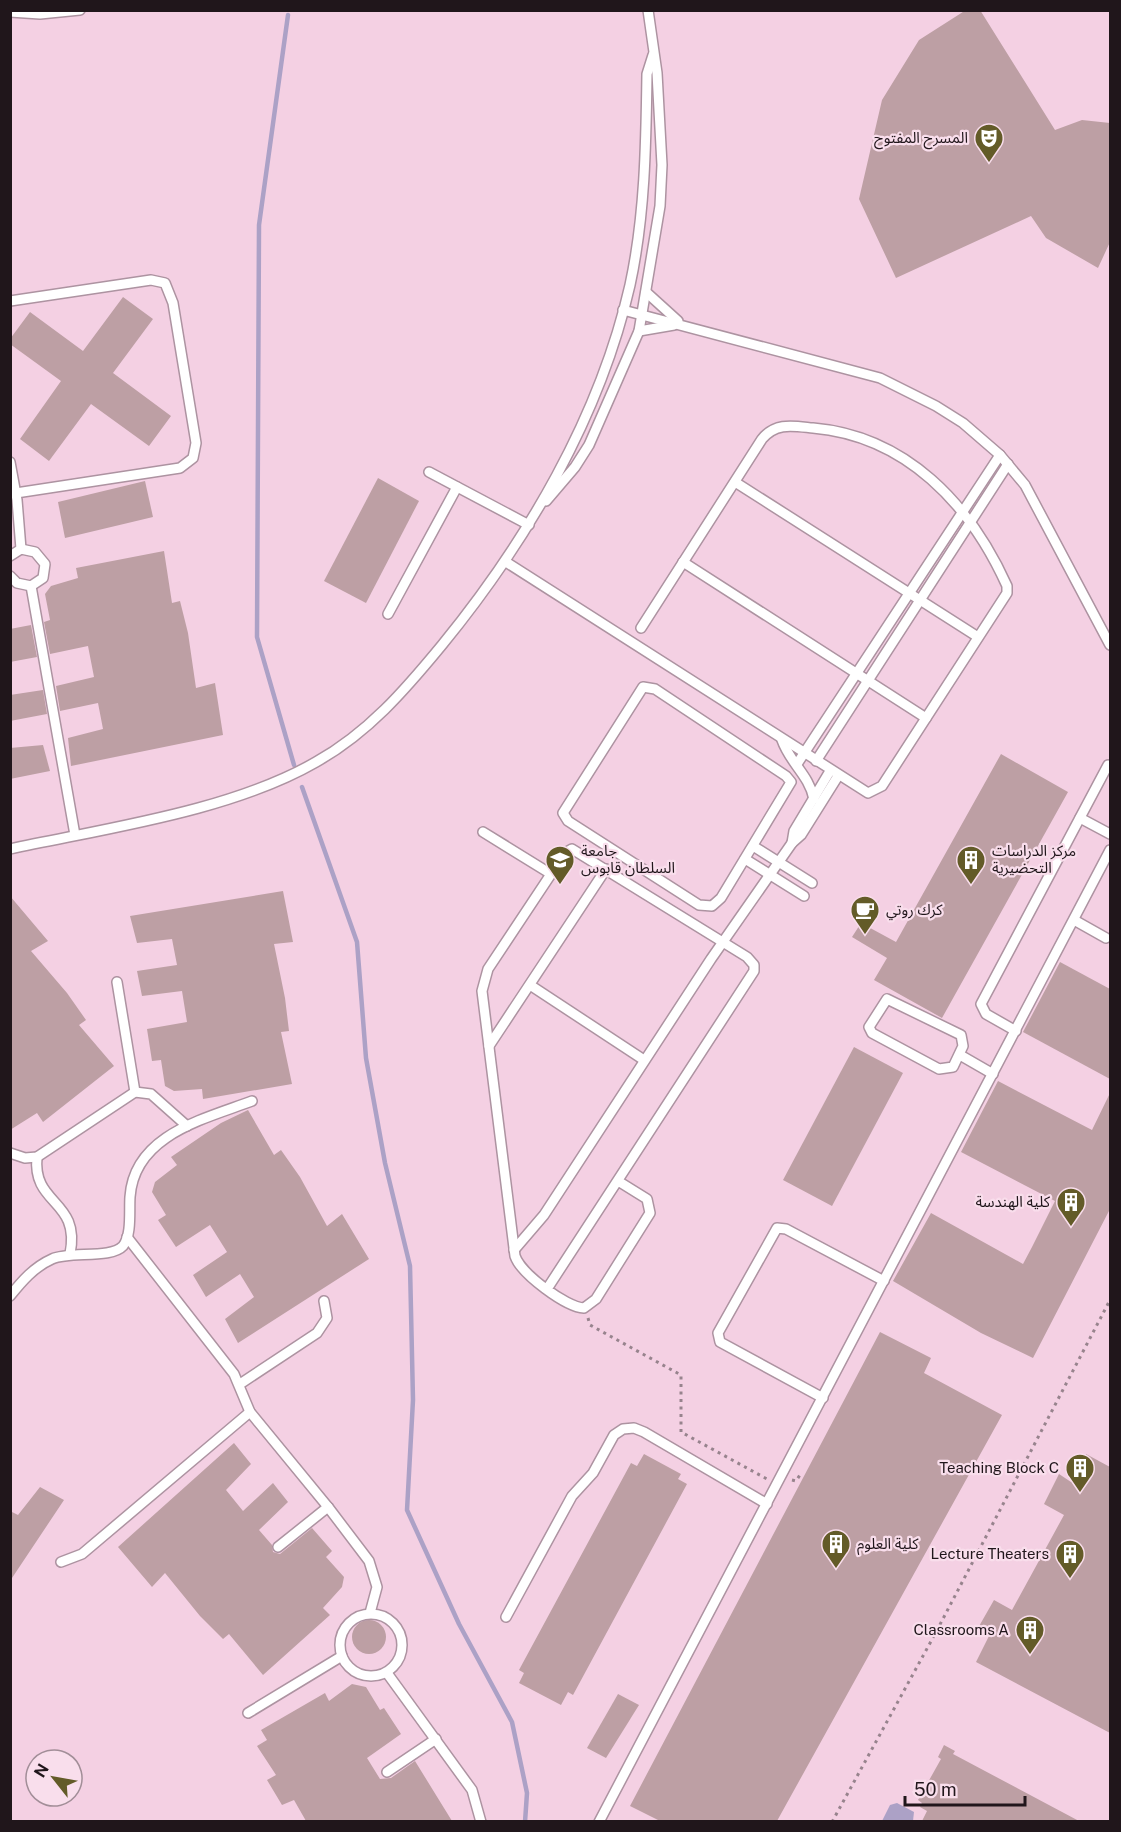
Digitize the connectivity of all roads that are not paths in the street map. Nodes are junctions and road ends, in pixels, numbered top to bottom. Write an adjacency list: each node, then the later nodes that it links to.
1 (80, 10): 3 (lane)
2 (649, 11): 4 (lane)
3 (10, 12)
4 (653, 55): 5 (lane); 7 (lane)
5 (646, 292): 8 (lane); 9 (lane)
6 (10, 301): 17 (lane)
7 (623, 310): 8 (lane); 18 (lane)
8 (642, 315): 9 (lane); 10 (lane)
9 (686, 325): 10 (lane); 11 (lane)
10 (639, 331): 18 (lane)
11 (1000, 455): 13 (lane); 19 (lane)
12 (10, 462): 17 (lane)
13 (1008, 464): 20 (lane); 33 (lane)
14 (429, 472): 16 (lane)
15 (735, 482): 19 (lane); 25 (lane); 28 (lane)
16 (457, 487): 21 (lane); 30 (lane)
17 (16, 493): 22 (lane)
18 (542, 504): 21 (lane)
19 (963, 511): 20 (lane); 28 (lane)
20 (971, 521): 29 (lane); 32 (lane)
21 (529, 525): 24 (lane)
22 (21, 549): 23 (lane); 27 (lane)
23 (10, 556)
24 (506, 562): 37 (lane); 47 (lane)
25 (683, 562): 31 (lane); 34 (lane)
26 (10, 576): 27 (lane)
27 (31, 586): 47 (lane)
28 (909, 593): 29 (lane); 34 (lane)
29 (920, 600): 32 (lane); 35 (lane)
30 (388, 614)
31 (641, 628)
32 (978, 637): 36 (lane)
33 (1110, 645)
34 (856, 674): 35 (lane); 38 (lane)
35 (868, 681): 36 (lane); 39 (lane)
36 (926, 718): 42 (lane)
37 (782, 740): 38 (lane); 40 (lane)
38 (804, 754): 39 (lane); 40 (lane)
39 (816, 761): 42 (lane)
40 (797, 764): 43 (lane)
41 (1108, 765): 44 (lane)
42 (834, 773): 43 (lane); 48 (lane)
43 (814, 799): 48 (lane)
44 (1080, 818): 46 (lane); 64 (lane)
45 (483, 832): 55 (lane)
46 (1110, 834)
47 (75, 835): 50 (lane)
48 (792, 843): 53 (lane)
49 (753, 846): 52 (lane); 52 (lane); 53 (lane)
50 (10, 849)
51 (1110, 850): 59 (lane)
52 (745, 859): 56 (lane)
53 (779, 862): 56 (lane); 57 (lane)
54 (606, 869): 55 (lane); 61 (lane); 63 (lane)
55 (551, 874): 65 (lane)
56 (771, 875): 58 (lane); 61 (lane)
57 (812, 883)
58 (804, 896)
59 (1074, 920): 60 (lane); 64 (lane)
60 (1106, 938)
61 (723, 942): 67 (lane); 74 (lane)
62 (117, 982): 69 (lane)
63 (530, 985): 65 (lane); 67 (lane)
64 (1016, 1031): 68 (lane)
65 (489, 1046): 76 (lane)
66 (960, 1055): 66 (lane); 68 (lane)
67 (644, 1060): 76 (lane)
68 (993, 1074): 78 (lane)
69 (135, 1092): 71 (lane); 73 (lane)
70 (252, 1101): 71 (lane)
71 (186, 1126): 75 (lane)
72 (10, 1153): 73 (lane)
73 (37, 1156): 77 (lane)
74 (618, 1180): 79 (lane); 79 (lane)
75 (127, 1237): 77 (lane); 82 (lane)
76 (514, 1251): 79 (lane)
77 (70, 1254): 80 (lane)
78 (884, 1281): 83 (lane); 83 (lane)
79 (547, 1289)
80 (10, 1296)
81 (324, 1301): 82 (lane)
82 (240, 1384): 84 (lane)
83 (823, 1398): 85 (lane)
84 (250, 1412): 86 (lane); 88 (lane)
85 (767, 1504): 90 (lane); 97 (lane)
86 (328, 1507): 87 (lane); 89 (lane)
87 (278, 1547)
88 (62, 1562)
89 (370, 1613): 91 (lane); 92 (lane)
90 (506, 1617)
91 (342, 1656): 92 (lane); 93 (lane)
92 (387, 1672): 94 (lane)
93 (248, 1713)
94 (436, 1739): 95 (lane); 96 (lane)
95 (387, 1772)
96 (481, 1821)
97 (599, 1821)

